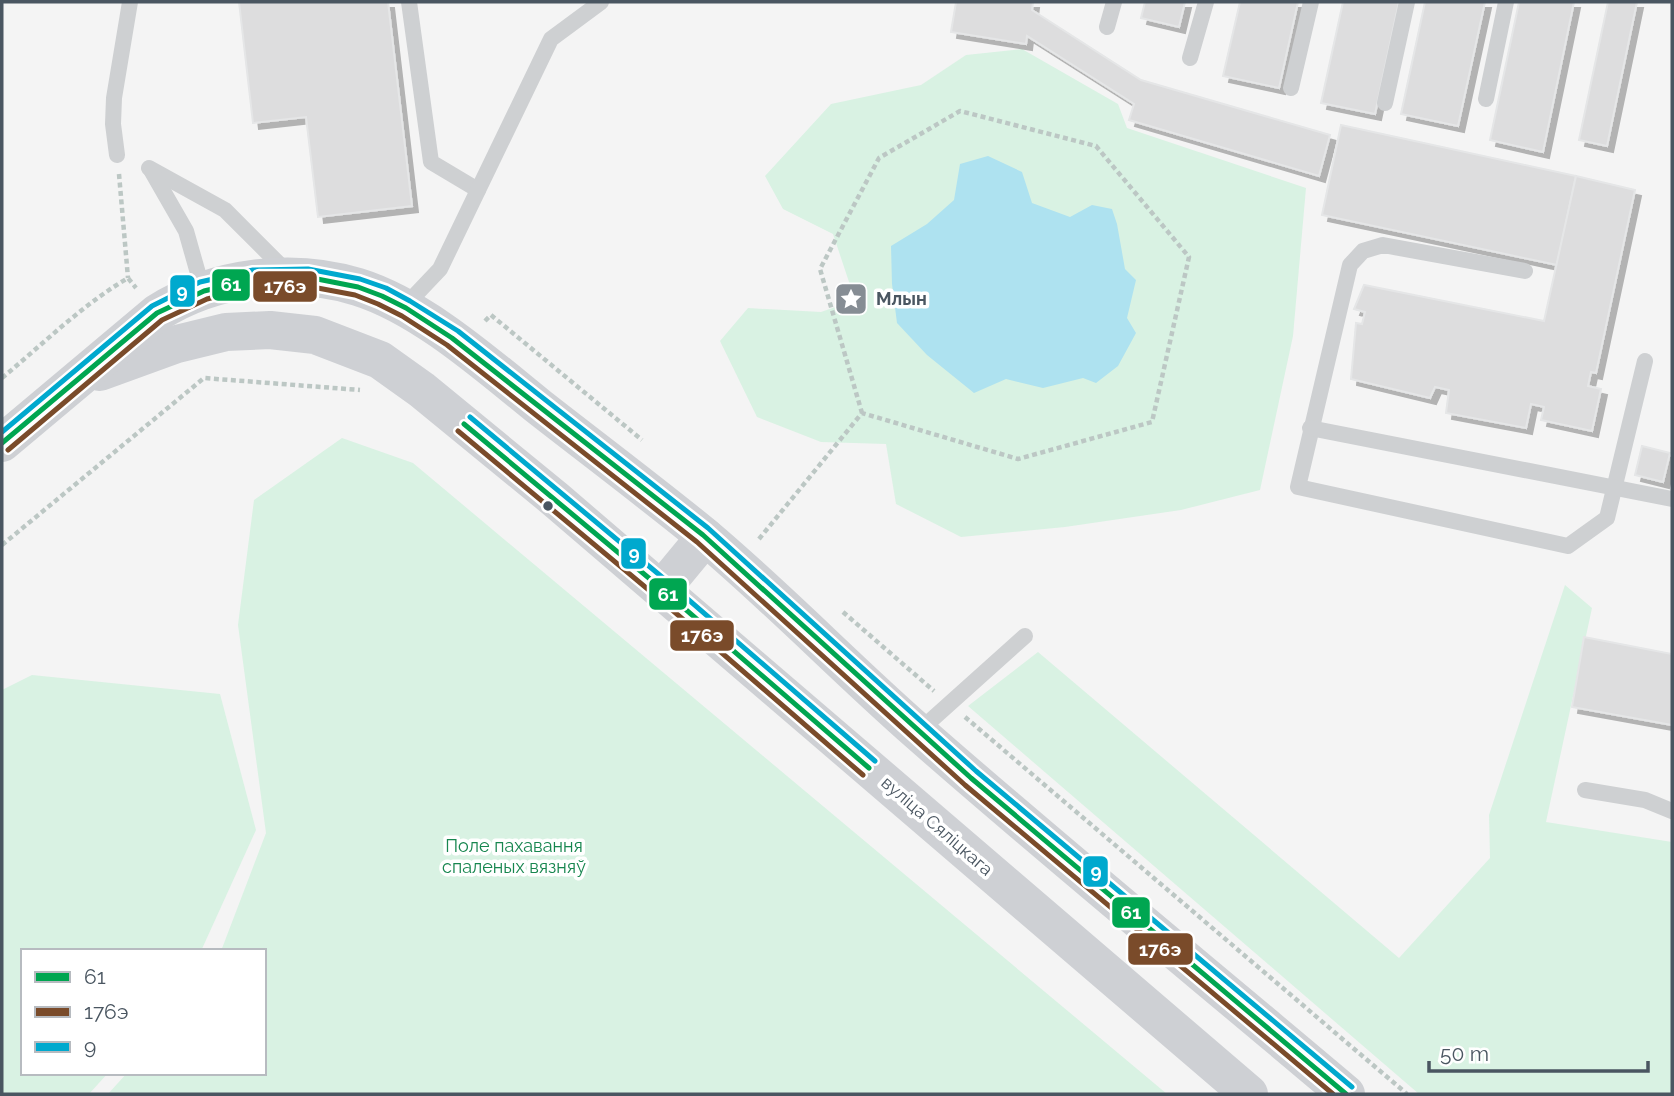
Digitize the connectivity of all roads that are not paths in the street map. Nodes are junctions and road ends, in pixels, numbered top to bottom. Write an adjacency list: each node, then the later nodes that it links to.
1 (130, 2): 14 (lane)
2 (408, 2): 15 (lane)
3 (601, 2): 15 (lane)
4 (1114, 2): 9 (lane)
5 (1206, 2): 10 (lane)
6 (1311, 2): 11 (lane)
7 (1407, 2): 13 (lane)
8 (1506, 2): 12 (lane)
9 (1107, 27)
10 (1190, 58)
11 (1291, 88)
12 (1486, 99)
13 (1385, 103)
14 (117, 156)
15 (478, 190): 19 (lane)
16 (1525, 271): 22 (lane)
17 (290, 275): 18 (main road, вуліца Сяліцкага); 18 (lane); 19 (main road, вуліца Сяліцкага)
18 (203, 291): 21 (main road, вуліца Сяліцкага)
19 (404, 308): 26 (main road, вуліца Сяліцкага)
20 (1645, 361): 24 (lane)
21 (78, 379): 23 (main road, вуліца Сяліцкага); 27 (main road, вуліца Сяліцкага)
22 (1310, 428): 24 (lane); 24 (lane)
23 (2, 443)
24 (1614, 488): 25 (lane)
25 (1672, 499)
26 (705, 537): 27 (main road); 29 (main road, вуліца Сяліцкага)
27 (662, 589): 32 (main road, вуліца Сяліцкага)
28 (1025, 636): 29 (lane)
29 (918, 732): 33 (main road, вуліца Сяліцкага)
30 (1585, 790): 31 (lane)
31 (1672, 811)
32 (1249, 1094)
33 (1346, 1094)

